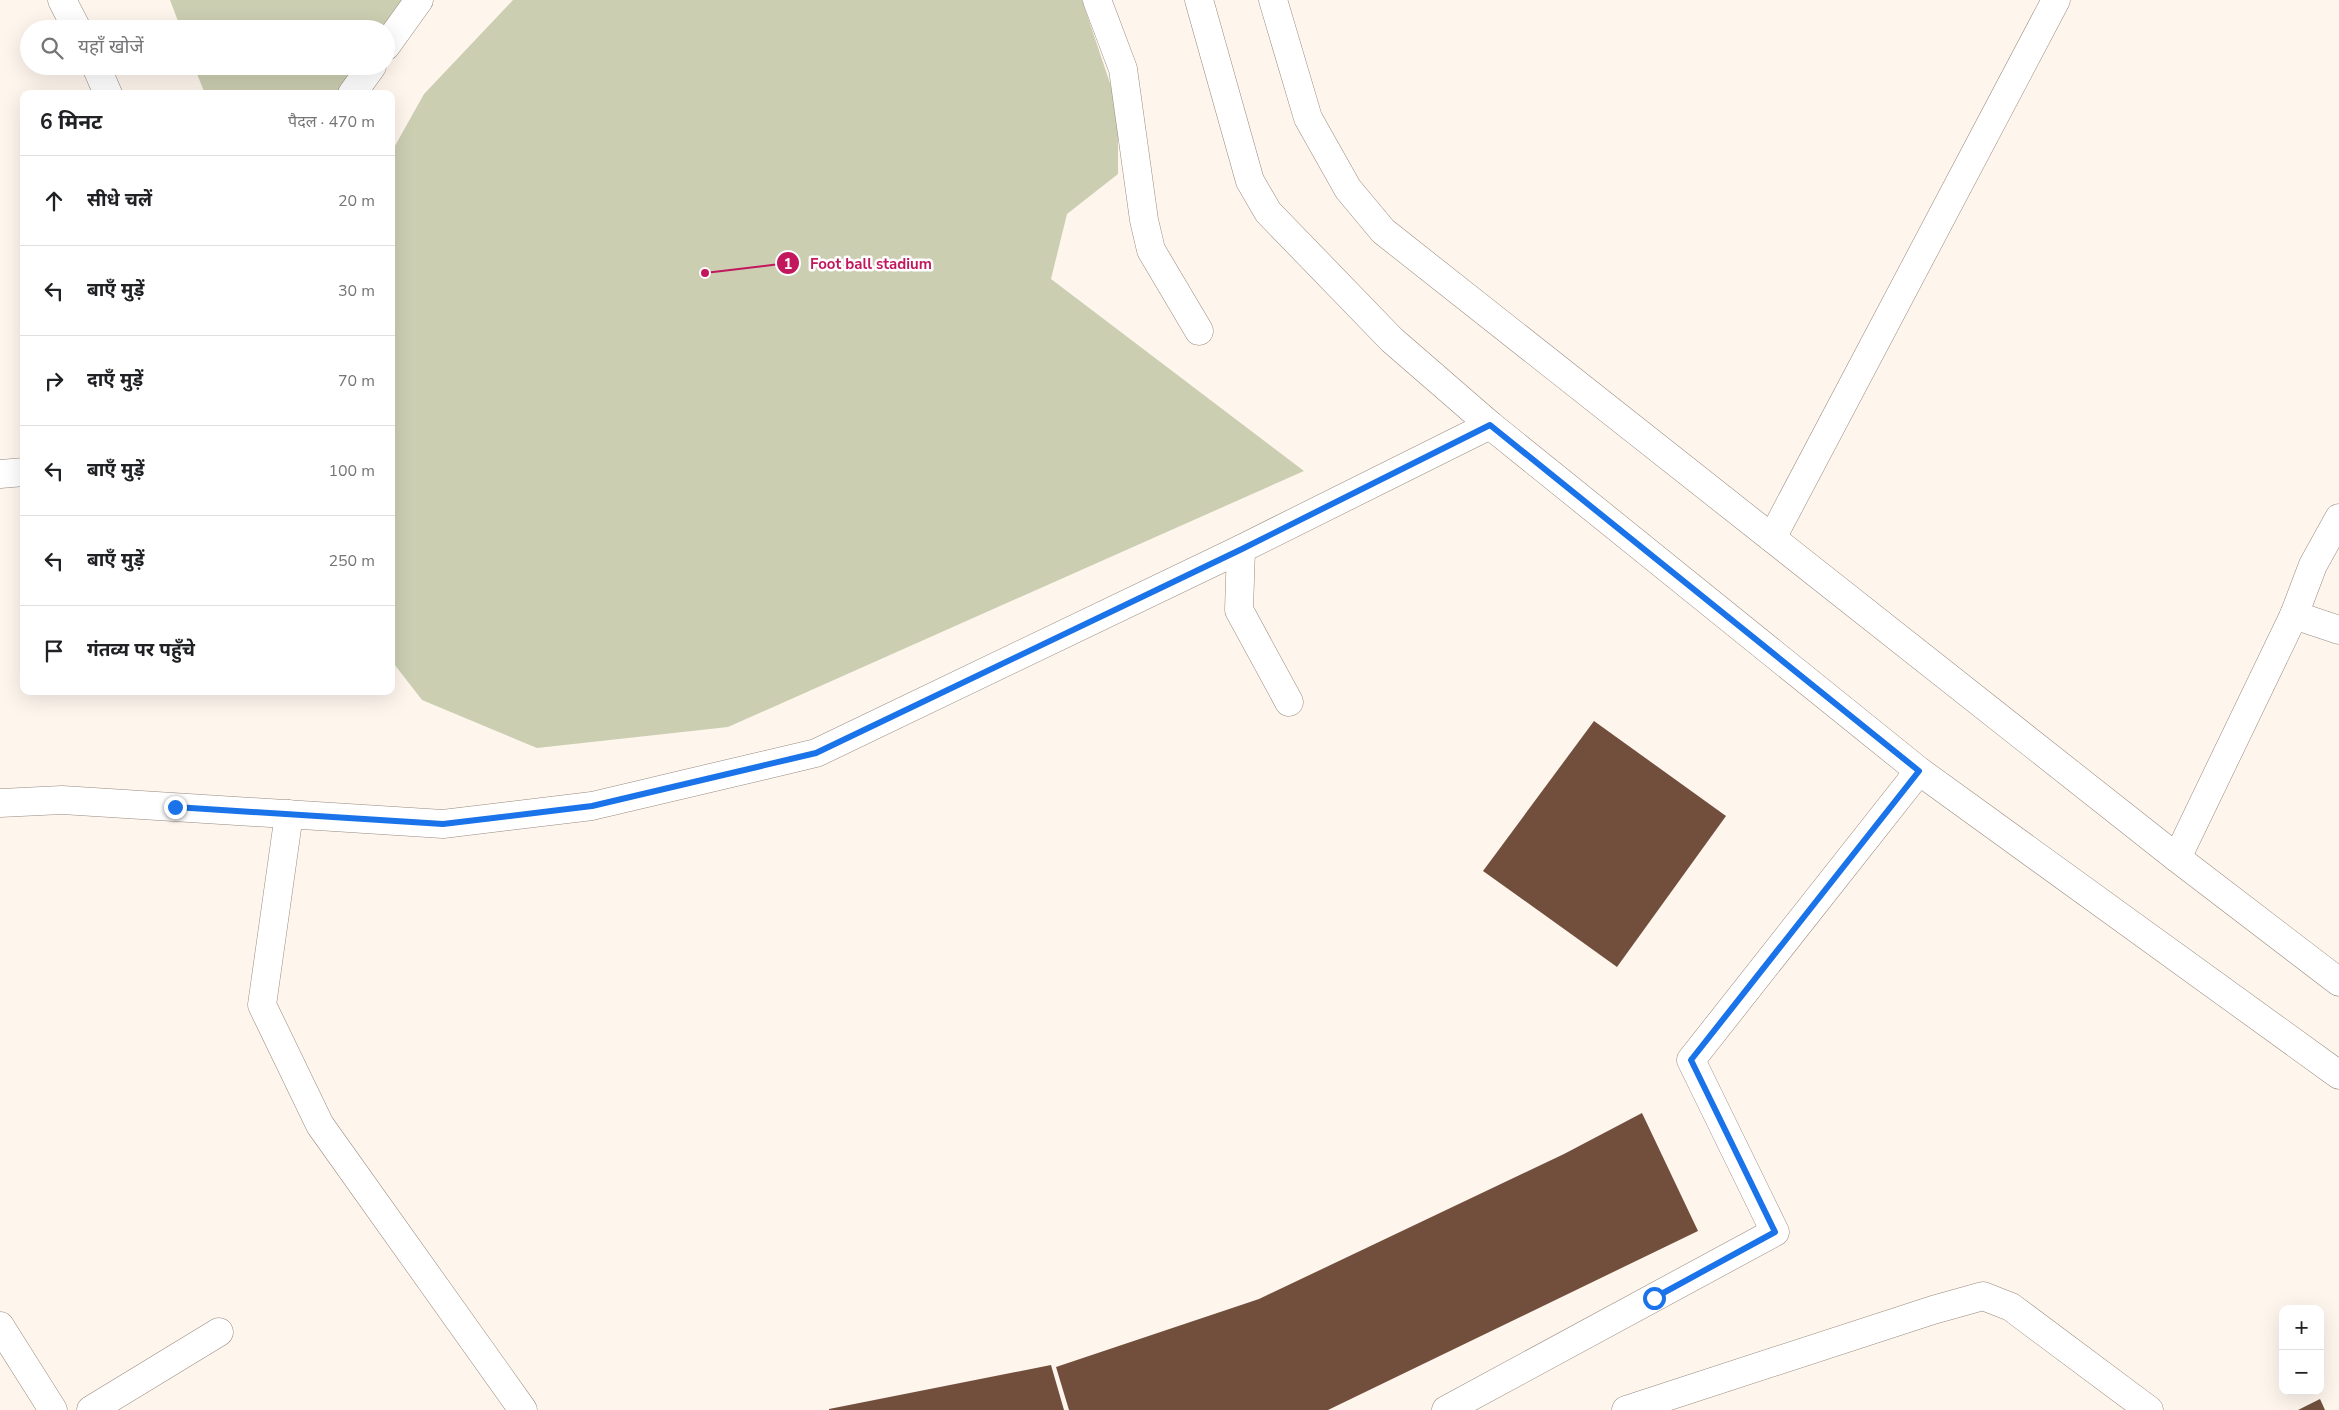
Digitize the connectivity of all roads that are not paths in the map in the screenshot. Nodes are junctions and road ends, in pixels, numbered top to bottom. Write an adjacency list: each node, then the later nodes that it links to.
1 (62, 0): 7 (street)
2 (419, 0): 8 (street)
3 (1096, 0): 13 (street)
4 (1199, 0): 14 (street)
5 (1273, 0): 18 (street)
6 (2056, 0): 18 (street)
7 (72, 20)
8 (395, 33)
9 (100, 75): 11 (street)
10 (366, 75): 12 (street)
11 (106, 90)
12 (355, 90)
13 (1199, 331)
14 (1490, 425): 19 (street); 23 (street)
15 (20, 472): 16 (street)
16 (0, 474)
17 (2339, 518): 20 (street)
18 (1772, 538): 26 (street)
19 (1242, 549): 22 (street); 25 (street)
20 (2294, 615): 21 (street); 26 (street)
21 (2339, 630)
22 (1289, 702)
23 (1919, 771): 28 (street); 34 (street)
24 (0, 803): 25 (street)
25 (289, 814): 33 (street)
26 (2177, 858): 27 (street)
27 (2339, 982)
28 (2339, 1075)
29 (0, 1326): 31 (street)
30 (219, 1332): 32 (street)
31 (53, 1410)
32 (91, 1410)
33 (523, 1410)
34 (1446, 1410)
35 (1626, 1410): 36 (street)
36 (2149, 1410)

